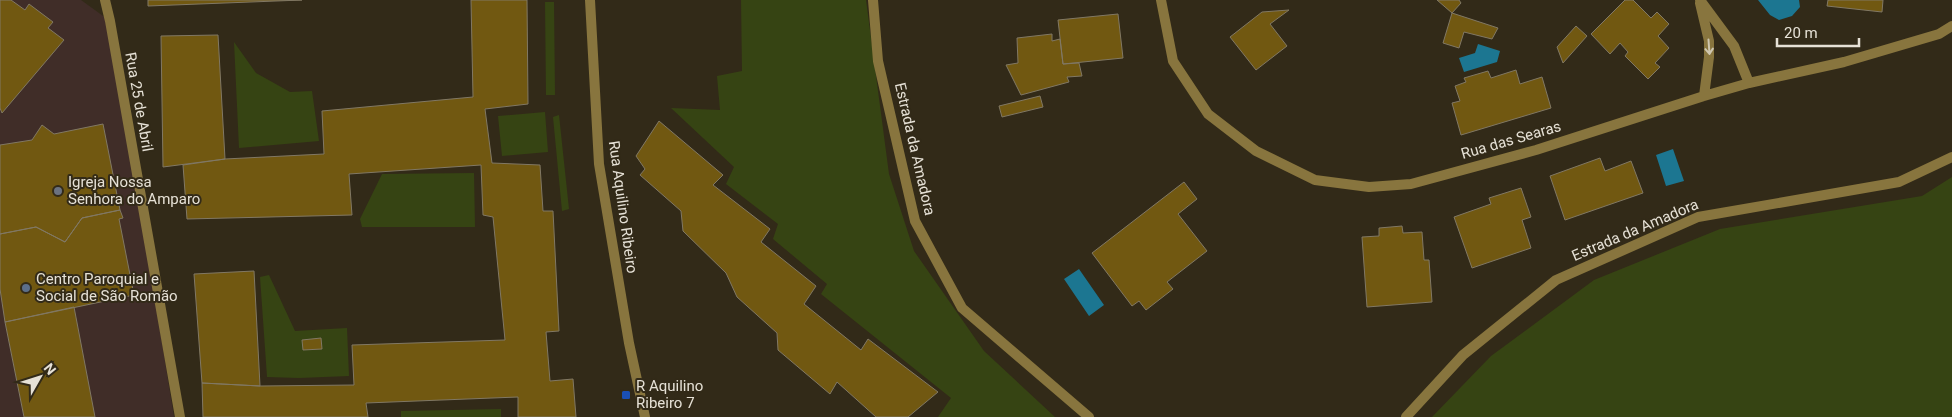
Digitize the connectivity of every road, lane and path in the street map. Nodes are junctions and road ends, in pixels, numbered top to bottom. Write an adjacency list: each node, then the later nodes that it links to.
1 (590, 0): 11 (street, Rua Aquilino Ribeiro)
2 (873, 0): 12 (street, Estrada da Amadora)
3 (1161, 0): 8 (street, Rua das Searas)
4 (1700, 0): 7 (street); 8 (street, one-way to 8)
5 (104, 1): 10 (street, Rua 25 de Abril)
6 (1952, 26): 7 (street, Rua das Searas)
7 (1749, 83): 8 (street, Rua das Searas)
8 (1704, 96)
9 (1952, 156): 13 (street, Estrada da Amadora)
10 (180, 417)
11 (645, 417)
12 (1089, 417)
13 (1406, 417)

